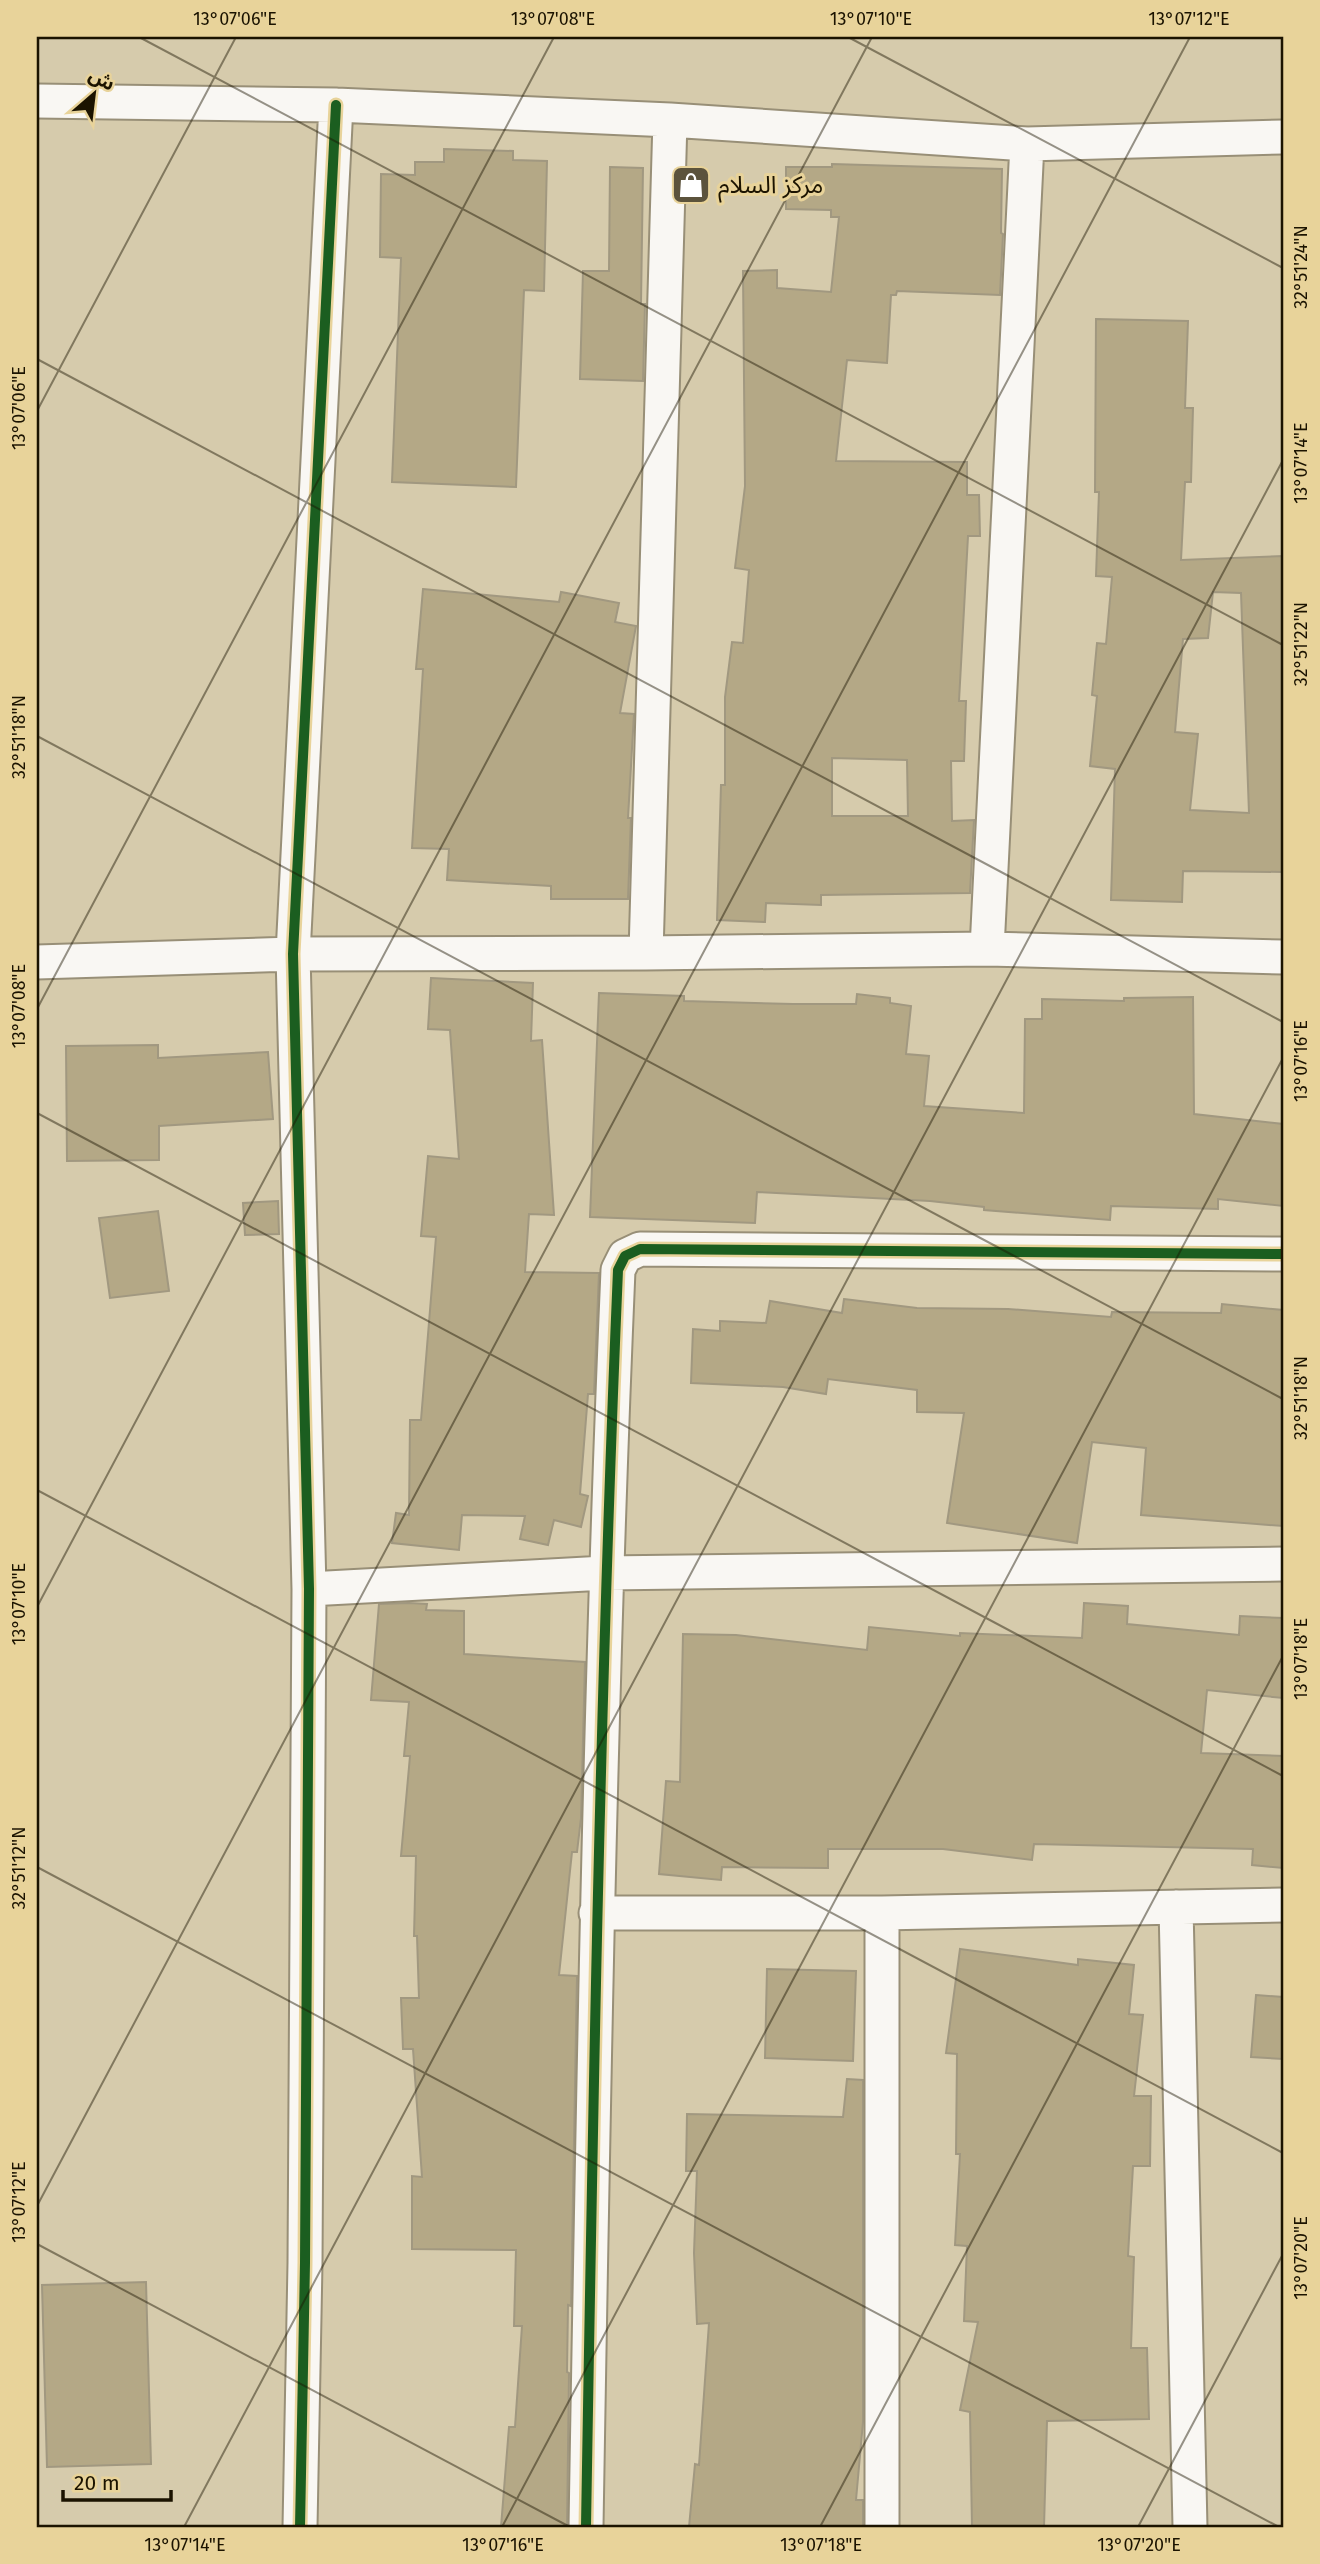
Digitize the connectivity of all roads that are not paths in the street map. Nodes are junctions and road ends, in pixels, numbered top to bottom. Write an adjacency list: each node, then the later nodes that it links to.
1 (37, 101): 2 (street)
2 (336, 105): 3 (street); 8 (street)
3 (670, 120): 5 (street); 7 (street)
4 (1283, 137): 5 (street)
5 (1027, 144): 6 (street)
6 (987, 949): 7 (street); 9 (street)
7 (646, 953): 8 (street)
8 (293, 954): 10 (street); 14 (street)
9 (1283, 957)
10 (37, 962)
11 (1283, 1254): 13 (street)
12 (1283, 1564): 13 (street)
13 (605, 1573): 14 (street); 17 (street)
14 (309, 1589): 19 (street)
15 (1283, 1905): 16 (street)
16 (1176, 1907): 18 (street); 22 (street)
17 (596, 1913): 18 (street); 20 (street)
18 (882, 1913): 21 (street)
19 (300, 2527)
20 (586, 2527)
21 (882, 2527)
22 (1190, 2527)

